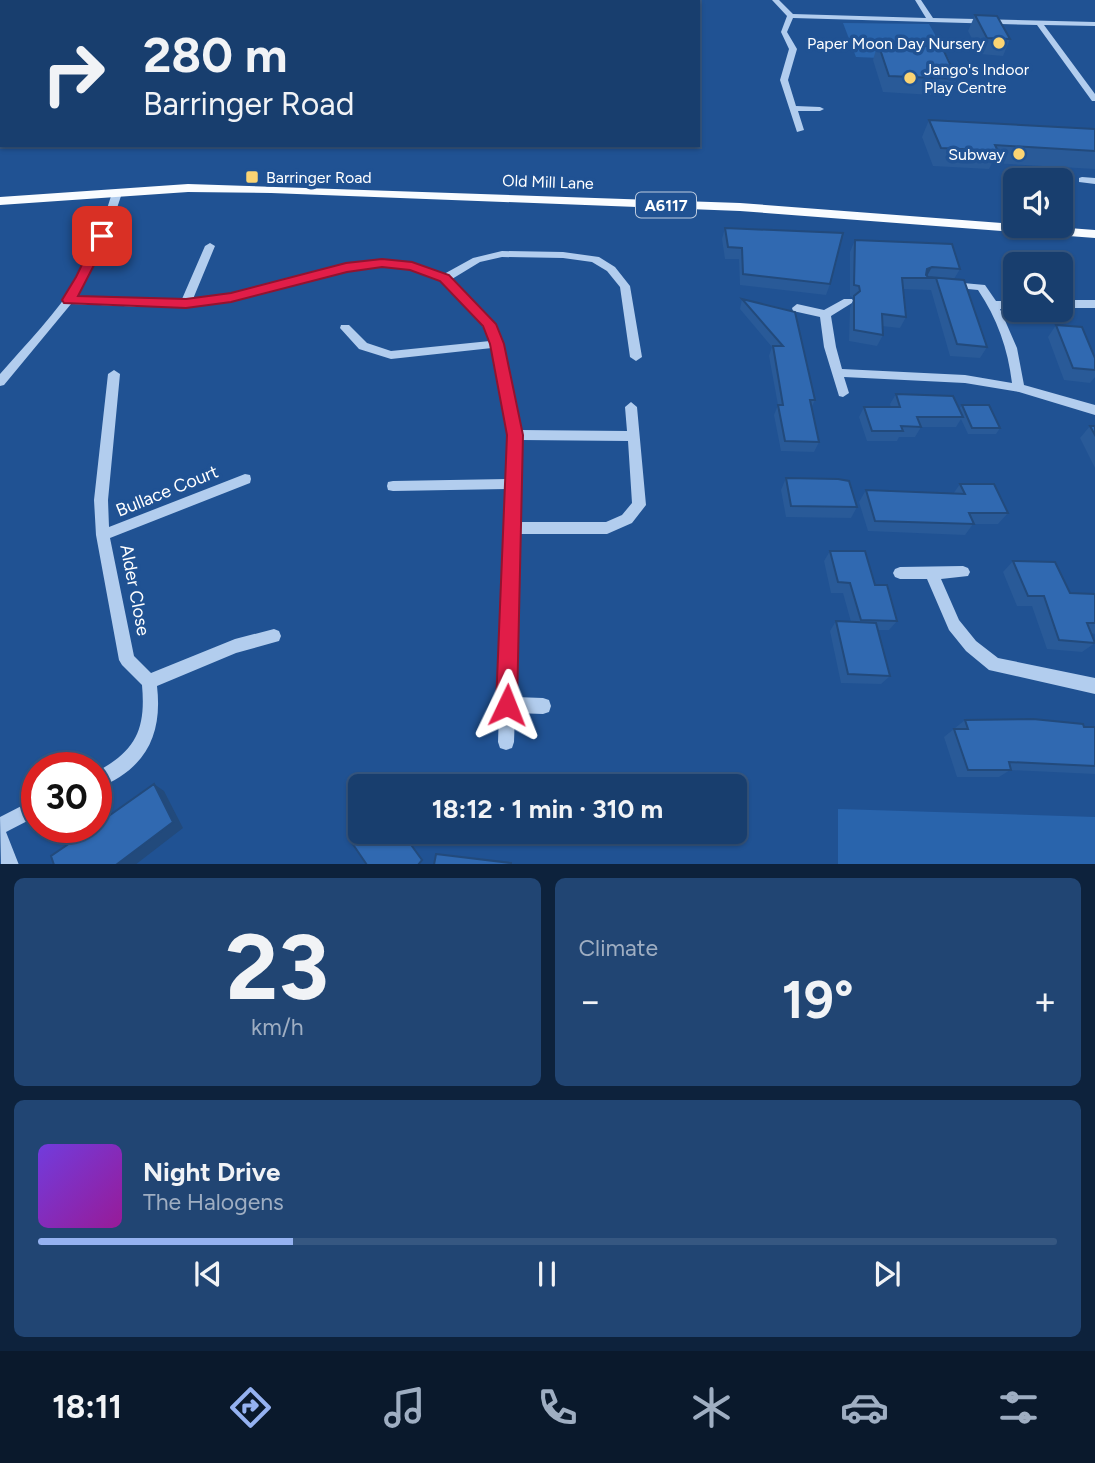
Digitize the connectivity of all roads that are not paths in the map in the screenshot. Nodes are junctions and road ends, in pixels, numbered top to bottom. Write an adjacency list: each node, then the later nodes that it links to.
1 (775, 0): 3 (street)
2 (918, 0): 4 (street)
3 (791, 16): 4 (street); 8 (street)
4 (930, 19): 5 (street)
5 (1040, 23): 6 (street); 7 (street)
6 (1095, 24)
7 (1095, 99)
8 (793, 108): 9 (street); 10 (street)
9 (820, 109)
10 (800, 130)
11 (1082, 180): 12 (street)
12 (1095, 181)
13 (117, 193): 14 (main road, Old Mill Lane / A6117); 15 (main road, Old Mill Lane / A6117); 19 (street)
14 (0, 201)
15 (1095, 234)
16 (210, 246): 21 (street)
17 (445, 278): 21 (street); 29 (street); 30 (street)
18 (941, 285): 24 (street)
19 (69, 300): 21 (street); 33 (street)
20 (848, 301): 27 (street)
21 (186, 303)
22 (1073, 304): 23 (street)
23 (1095, 304)
24 (995, 305): 25 (street); 34 (street)
25 (1003, 305)
26 (797, 308): 27 (street)
27 (825, 314): 31 (street)
28 (345, 328): 29 (street)
29 (497, 344): 38 (street)
30 (636, 357)
31 (838, 373): 34 (street); 35 (street)
32 (114, 374): 44 (street, Alder Close)
33 (0, 382)
34 (1019, 388): 37 (street)
35 (843, 393)
36 (631, 407): 39 (street)
37 (1095, 410)
38 (515, 435): 39 (street); 41 (street)
39 (632, 436): 43 (street)
40 (244, 479): 44 (street, Bullace Court)
41 (514, 484): 42 (street); 43 (street)
42 (393, 486)
43 (514, 528): 51 (street)
44 (103, 536): 49 (street, Alder Close)
45 (931, 572): 46 (street); 47 (street); 50 (street)
46 (963, 572)
47 (900, 573)
48 (274, 636): 49 (street)
49 (149, 682): 54 (street)
50 (1095, 686)
51 (507, 705): 52 (street); 53 (street)
52 (543, 706)
53 (506, 742)
54 (112, 774)
55 (21, 815): 56 (street)
56 (0, 826)
57 (0, 838): 58 (street)
58 (10, 864)

